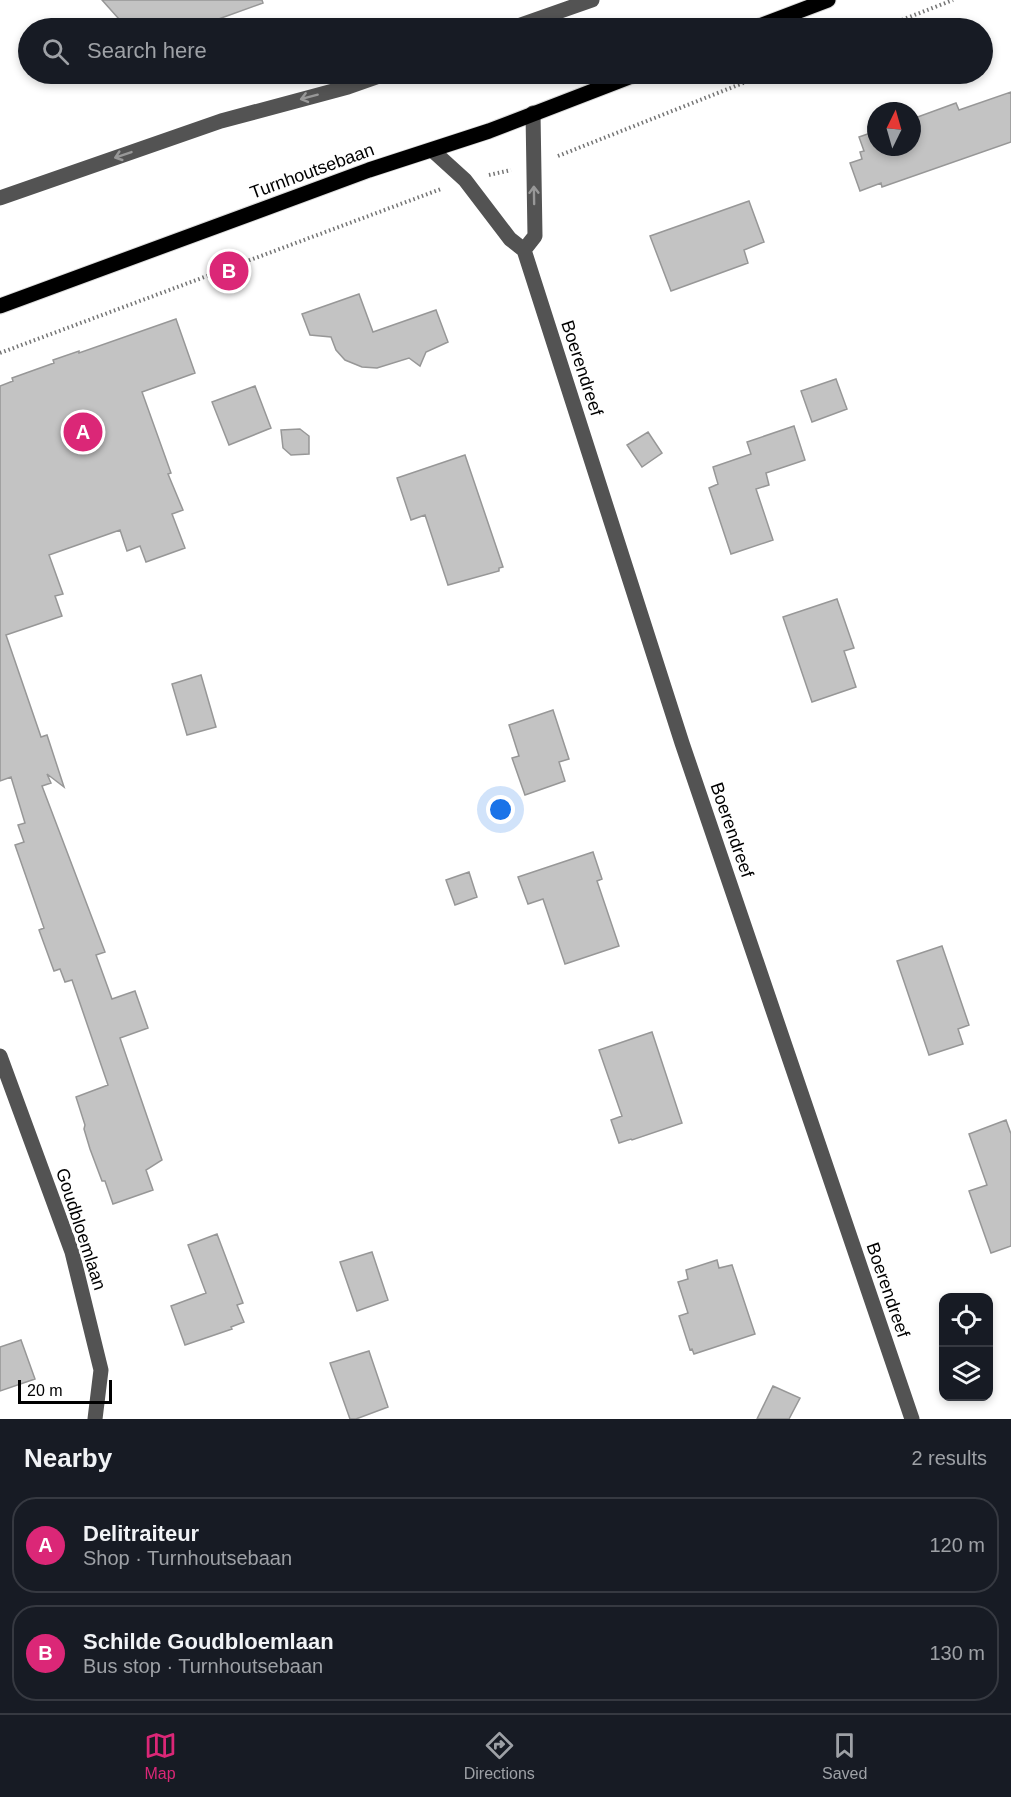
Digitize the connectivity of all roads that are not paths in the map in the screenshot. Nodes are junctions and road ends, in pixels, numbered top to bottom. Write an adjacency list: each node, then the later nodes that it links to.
1 (592, 0): 3 (street)
2 (828, 0): 4 (main road)
3 (541, 18)
4 (780, 18)
5 (357, 84): 9 (street, one-way to 9)
6 (610, 84): 7 (main road, Turnhoutsebaan)
7 (533, 113): 8 (main road, Turnhoutsebaan); 10 (street, one-way to 7)
8 (432, 150): 10 (street, Boerendreef); 11 (main road, Turnhoutsebaan)
9 (0, 198)
10 (524, 250): 14 (street, Boerendreef)
11 (0, 306)
12 (0, 1056): 13 (street, Goudbloemlaan)
13 (95, 1419)
14 (912, 1419)

